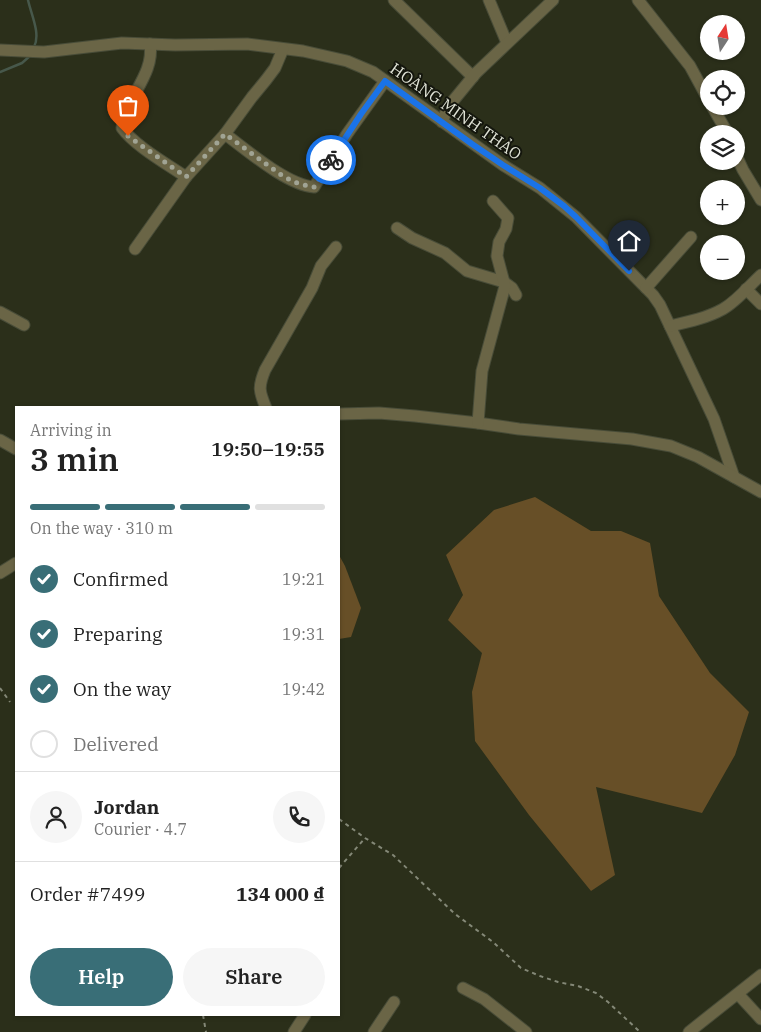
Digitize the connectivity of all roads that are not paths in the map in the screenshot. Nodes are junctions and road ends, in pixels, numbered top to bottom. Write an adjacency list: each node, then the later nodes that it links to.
1 (394, 0): 9 (street)
2 (488, 0): 5 (street)
3 (553, 0): 5 (street)
4 (638, 0): 11 (street)
5 (507, 43): 9 (street)
6 (150, 44): 7 (street, HOÀNG MINH THẢO); 8 (street, HOÀNG MINH THẢO); 15 (street)
7 (283, 49): 10 (street, HOÀNG MINH THẢO); 13 (street)
8 (0, 50)
9 (474, 77): 12 (street)
10 (385, 81): 12 (street, HOÀNG MINH THẢO); 13 (street)
11 (700, 84)
12 (442, 122): 24 (street, HOÀNG MINH THẢO)
13 (225, 134): 15 (street)
14 (743, 170): 16 (street)
15 (186, 177): 21 (street)
16 (761, 200)
17 (493, 201): 23 (street)
18 (397, 228): 23 (street)
19 (691, 237): 24 (street)
20 (336, 247): 31 (street)
21 (135, 249)
22 (761, 275): 25 (street)
23 (504, 282): 26 (street); 33 (street)
24 (646, 288): 30 (street, HOÀNG MINH THẢO)
25 (746, 289): 27 (street); 30 (street)
26 (516, 295)
27 (761, 304)
28 (0, 312): 29 (street)
29 (24, 325)
30 (670, 326): 36 (street, HOÀNG MINH THẢO)
31 (265, 406)
32 (340, 414): 33 (street)
33 (478, 423): 36 (street)
34 (0, 440): 35 (street)
35 (15, 448)
36 (734, 477): 37 (street)
37 (761, 492)
38 (15, 564): 39 (street)
39 (0, 573)
40 (761, 975): 42 (street)
41 (463, 988): 46 (street)
42 (738, 994): 45 (street); 49 (street)
43 (394, 1002): 48 (street)
44 (304, 1016): 47 (street)
45 (761, 1019)
46 (522, 1031)
47 (294, 1032)
48 (374, 1032)
49 (689, 1032)

